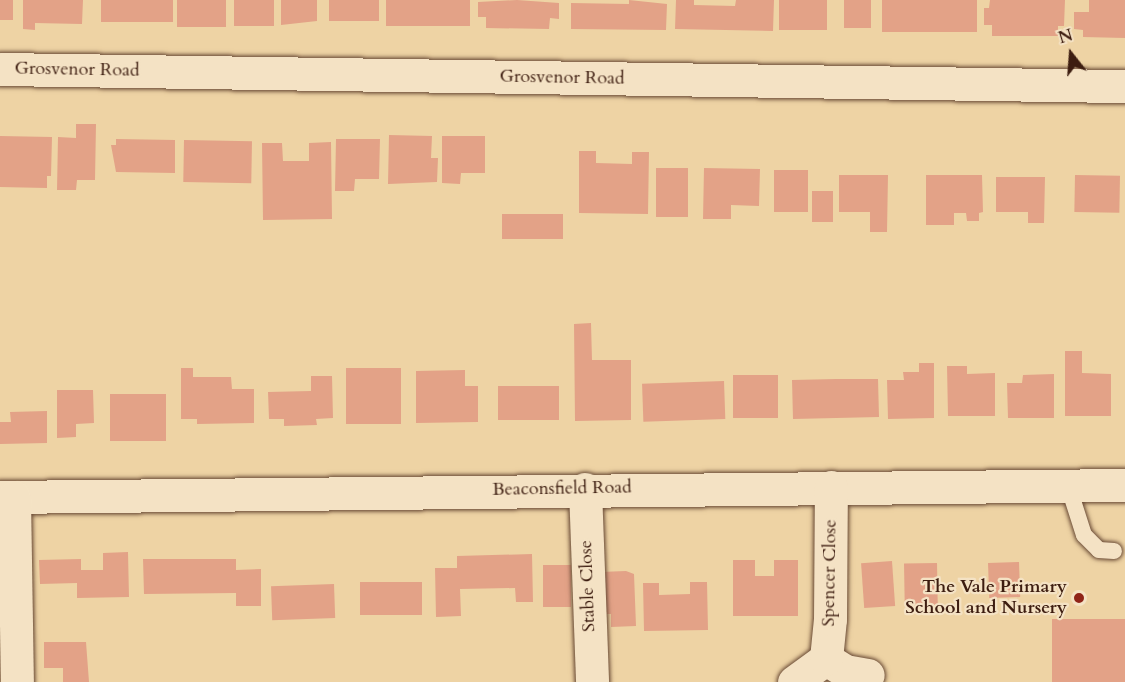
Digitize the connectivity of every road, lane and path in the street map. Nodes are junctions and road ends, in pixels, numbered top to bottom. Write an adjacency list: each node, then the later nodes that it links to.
1 (0, 69): 2 (street, Grosvenor Road)
2 (1125, 86)
3 (1068, 485): 4 (street, Beaconsfield Road); 5 (street, Beaconsfield Road); 8 (lane)
4 (1125, 485)
5 (831, 487): 6 (street, Beaconsfield Road); 9 (street, Spencer Close)
6 (585, 489): 7 (street, Beaconsfield Road); 12 (street, Stable Close)
7 (7, 497): 11 (street)
8 (1114, 552)
9 (826, 659): 10 (street); 13 (street)
10 (868, 675)
11 (17, 682)
12 (592, 682)
13 (794, 682)

